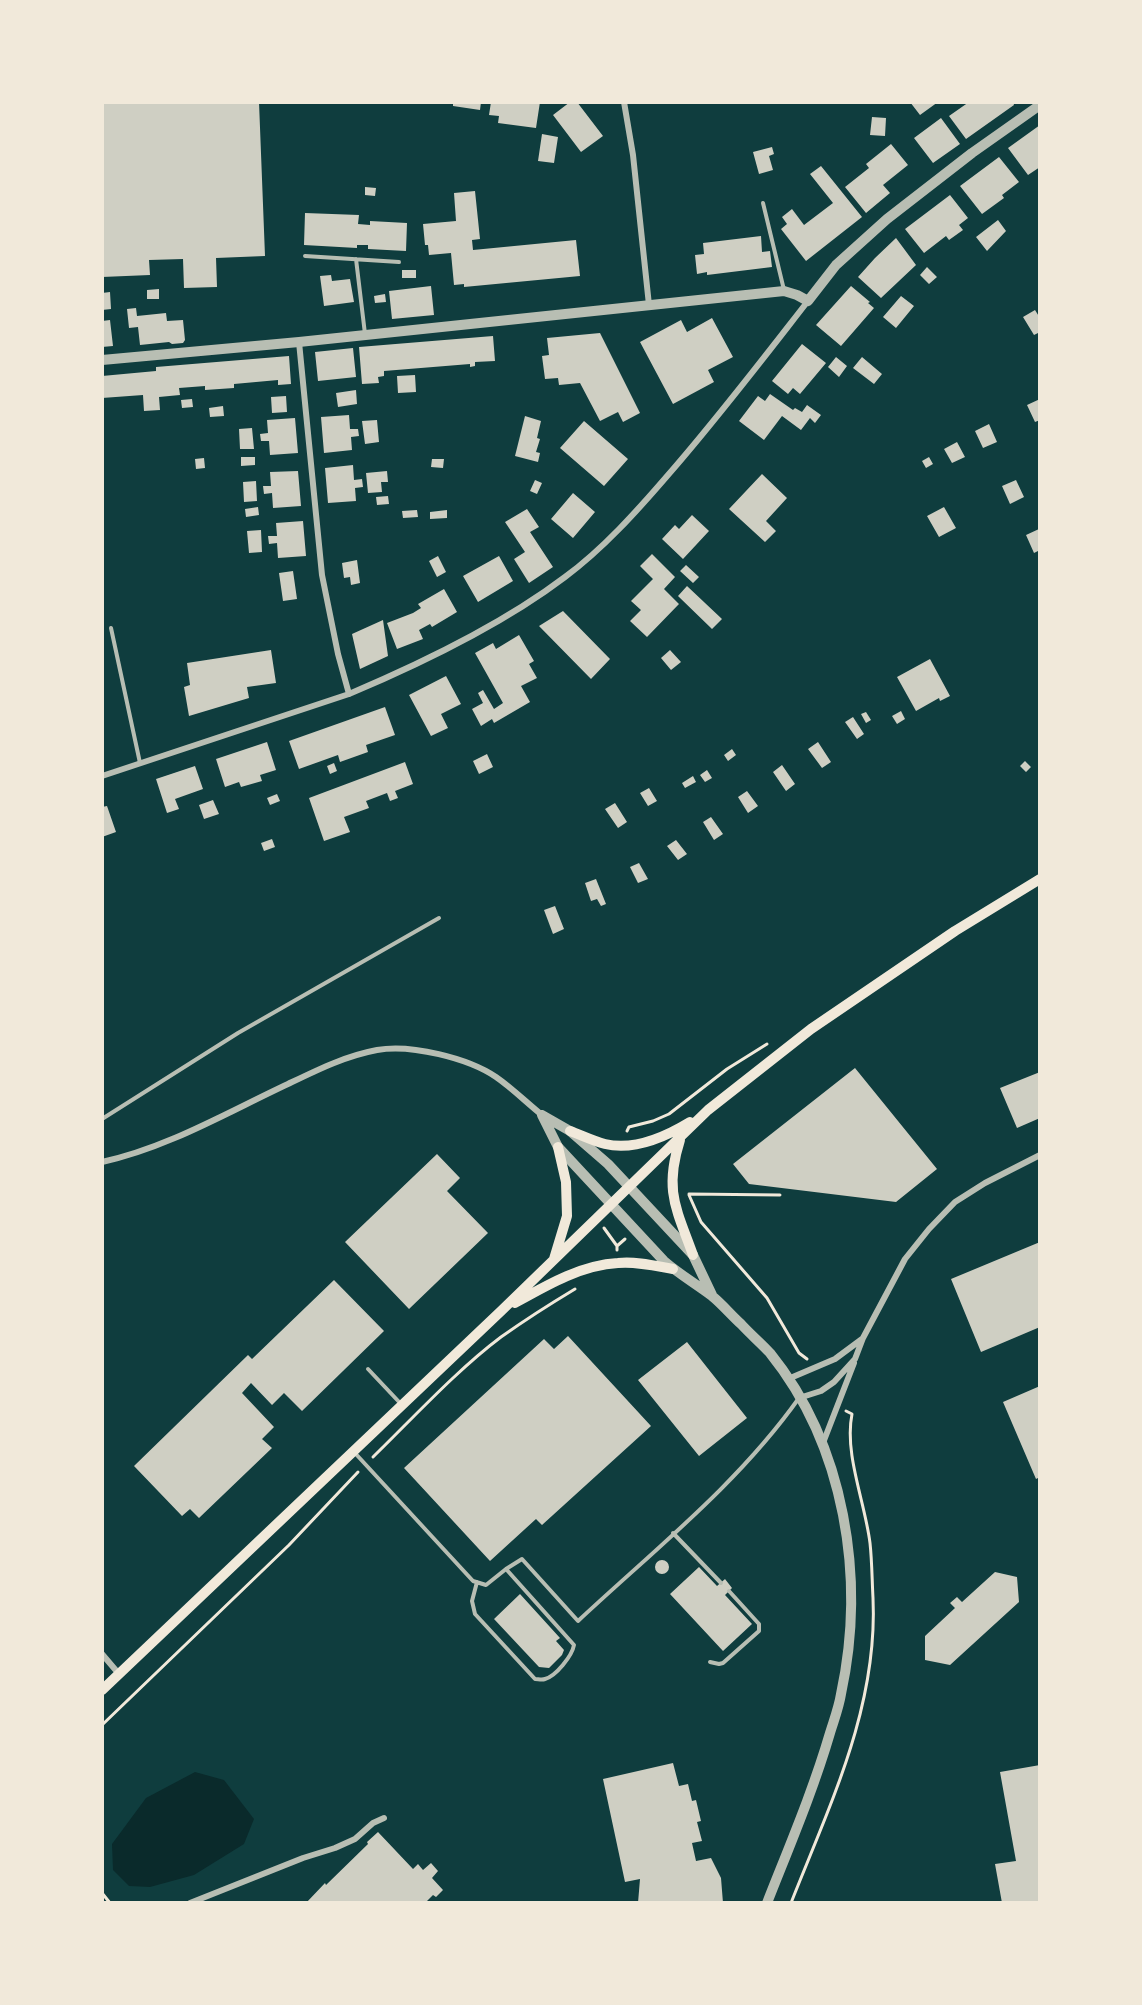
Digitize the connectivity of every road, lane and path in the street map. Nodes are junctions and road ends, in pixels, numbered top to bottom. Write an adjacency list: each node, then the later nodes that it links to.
1 (624, 102): 9 (street)
2 (1040, 105): 8 (street)
3 (763, 203): 7 (lane)
4 (305, 256): 5 (lane)
5 (356, 259): 6 (lane); 10 (lane)
6 (399, 262)
7 (784, 291): 8 (street); 9 (street)
8 (808, 301): 14 (street)
9 (649, 305): 10 (street)
10 (365, 335): 11 (street)
11 (299, 342): 12 (street); 14 (street)
12 (102, 360)
13 (111, 628): 15 (lane)
14 (349, 694): 15 (street)
15 (140, 764): 16 (street)
16 (102, 776)
17 (1040, 879): 19 (main road)
18 (439, 918): 21 (lane)
19 (708, 1110): 22 (main road); 23 (main road)
20 (542, 1115): 22 (street); 24 (street); 26 (street)
21 (102, 1119)
22 (570, 1131): 27 (street)
23 (681, 1137): 27 (main road); 30 (main road)
24 (558, 1147): 31 (street); 34 (main road)
25 (1040, 1155): 40 (street)
26 (102, 1162)
27 (629, 1187): 31 (main road); 33 (street)
28 (689, 1194): 29 (path); 30 (path); 41 (path)
29 (780, 1196)
30 (673, 1199): 33 (main road)
31 (612, 1204): 32 (street); 34 (main road)
32 (636, 1230): 35 (path); 36 (street)
33 (693, 1255): 38 (street)
34 (554, 1260): 39 (main road)
35 (619, 1262): 36 (main road); 39 (main road)
36 (674, 1269): 38 (street)
37 (581, 1286): 49 (path)
38 (713, 1297): 44 (street)
39 (502, 1310): 46 (main road)
40 (863, 1338): 42 (street); 44 (street)
41 (807, 1359)
42 (855, 1359): 45 (street); 47 (street)
43 (368, 1369): 46 (lane)
44 (788, 1379): 45 (street)
45 (799, 1398): 47 (street); 50 (lane)
46 (402, 1404): 48 (main road)
47 (823, 1443): 64 (street)
48 (353, 1451): 49 (lane); 57 (main road)
49 (365, 1464): 52 (lane); 59 (path)
50 (674, 1533): 51 (lane); 53 (lane)
51 (506, 1569): 52 (lane); 52 (lane)
52 (477, 1582)
53 (721, 1583)
54 (729, 1591): 56 (lane)
55 (102, 1654): 57 (street)
56 (710, 1662)
57 (119, 1674): 58 (main road)
58 (102, 1690)
59 (102, 1725)
60 (384, 1818): 63 (street)
61 (102, 1893): 62 (path)
62 (110, 1903)
63 (190, 1903)
64 (767, 1903)

